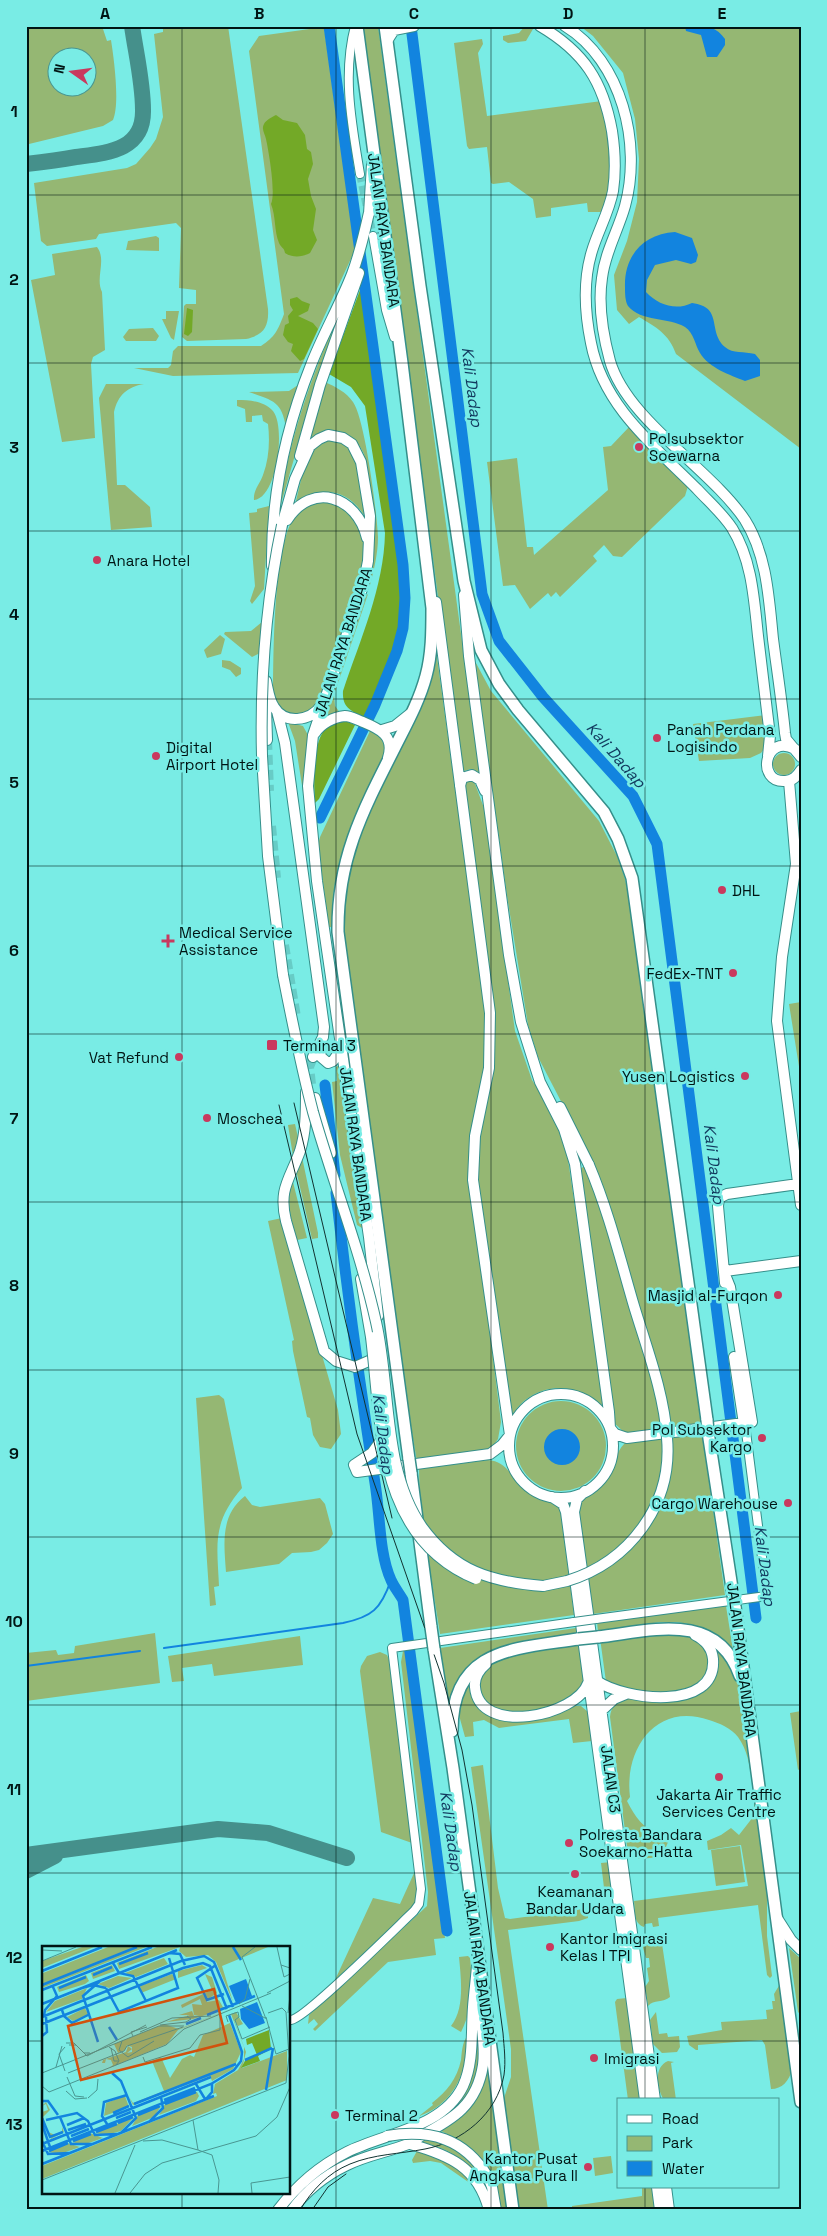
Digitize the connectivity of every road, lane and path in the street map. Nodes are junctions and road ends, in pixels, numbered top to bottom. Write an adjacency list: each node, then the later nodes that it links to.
1 (356, 26): 7 (main road, JALAN RAYA BANDARA); 8 (street)
2 (385, 26): 6 (main road, JALAN RAYA BANDARA)
3 (414, 26): 6 (street)
4 (540, 26): 14 (street)
5 (565, 26): 13 (street)
6 (387, 41): 19 (main road, JALAN RAYA BANDARA)
7 (372, 141): 9 (street); 11 (main road, JALAN RAYA BANDARA)
8 (360, 174)
9 (368, 240): 10 (street); 11 (street)
10 (348, 294): 12 (street); 18 (street)
11 (402, 363): 20 (main road, JALAN RAYA BANDARA)
12 (295, 479): 17 (street, JALAN RAYA BANDARA); 60 (street, JALAN RAYA BANDARA, bridge)
13 (710, 481): 14 (street); 15 (street)
14 (699, 492): 16 (street)
15 (755, 540): 16 (street); 22 (street)
16 (741, 545): 23 (street)
17 (370, 549): 18 (street); 24 (street, JALAN RAYA BANDARA)
18 (272, 571): 25 (street)
19 (464, 581): 39 (street, JALAN RAYA BANDARA); 66 (main road, JALAN RAYA BANDARA, bridge)
20 (430, 583): 27 (main road, JALAN RAYA BANDARA); 38 (street, JALAN RAYA BANDARA)
21 (373, 584): 24 (street)
22 (767, 584): 23 (street); 33 (street)
23 (752, 586): 34 (street)
24 (359, 598): 26 (street, JALAN RAYA BANDARA)
25 (266, 681): 28 (street); 32 (street)
26 (328, 692): 29 (street); 31 (street, JALAN RAYA BANDARA)
27 (414, 709): 30 (street); 35 (main road, JALAN RAYA BANDARA)
28 (277, 711): 29 (street); 40 (street)
29 (293, 719): 31 (street)
30 (380, 730): 31 (street); 35 (street)
31 (313, 737): 41 (street, JALAN RAYA BANDARA)
32 (267, 740)
33 (798, 753): 34 (street)
34 (768, 756): 37 (street)
35 (386, 764): 68 (main road, JALAN RAYA BANDARA, bridge)
36 (801, 770): 37 (street)
37 (789, 781): 46 (street)
38 (460, 790): 39 (street); 53 (street, JALAN RAYA BANDARA)
39 (489, 806): 43 (street, JALAN RAYA BANDARA)
40 (319, 1046): 41 (street); 42 (street)
41 (342, 1048): 50 (street, JALAN RAYA BANDARA)
42 (313, 1057)
43 (531, 1057): 52 (street, JALAN RAYA BANDARA); 60 (street, JALAN RAYA BANDARA, bridge)
44 (307, 1072): 50 (street)
45 (314, 1098): 60 (street, bridge)
46 (798, 1184): 47 (street); 49 (street)
47 (801, 1205)
48 (801, 1261): 49 (street)
49 (726, 1274): 51 (street)
50 (381, 1341): 56 (street, JALAN RAYA BANDARA)
51 (744, 1423): 54 (street); 74 (street, bridge)
52 (610, 1428): 53 (street); 54 (street); 55 (street)
53 (510, 1435): 56 (street); 57 (street)
54 (627, 1438): 55 (street)
55 (613, 1451): 58 (street)
56 (490, 1454): 57 (street)
57 (512, 1464): 59 (street)
58 (585, 1491): 59 (street); 63 (street, JALAN C3)
59 (552, 1497): 63 (street, JALAN C3)
60 (543, 1586)
61 (652, 1630): 62 (main road, bridge); 64 (street); 66 (main road)
62 (516, 1649): 65 (street); 68 (main road)
63 (593, 1682): 64 (street); 65 (street); 67 (street, JALAN C3)
64 (626, 1694): 67 (street)
65 (569, 1702): 67 (street)
66 (748, 1707): 69 (main road, JALAN RAYA BANDARA)
67 (597, 1711): 76 (street, JALAN C3); 77 (street, JALAN C3)
68 (453, 1768): 70 (main road, JALAN RAYA BANDARA)
69 (776, 1915): 71 (street); 73 (main road, JALAN RAYA BANDARA)
70 (478, 1950): 72 (street); 87 (main road, JALAN RAYA BANDARA)
71 (801, 1950)
72 (476, 1979): 79 (street, bridge); 80 (street)
73 (790, 2018): 75 (main road); 78 (main road, JALAN RAYA BANDARA)
74 (291, 2020)
75 (801, 2039)
76 (645, 2098)
77 (655, 2098)
78 (801, 2102)
79 (387, 2136): 83 (street); 86 (street, bridge)
80 (410, 2144): 84 (street); 85 (street)
81 (657, 2188): 88 (street)
82 (666, 2188): 89 (street)
83 (278, 2210)
84 (292, 2210)
85 (489, 2210)
86 (496, 2210)
87 (513, 2210)
88 (660, 2210)
89 (669, 2210)

